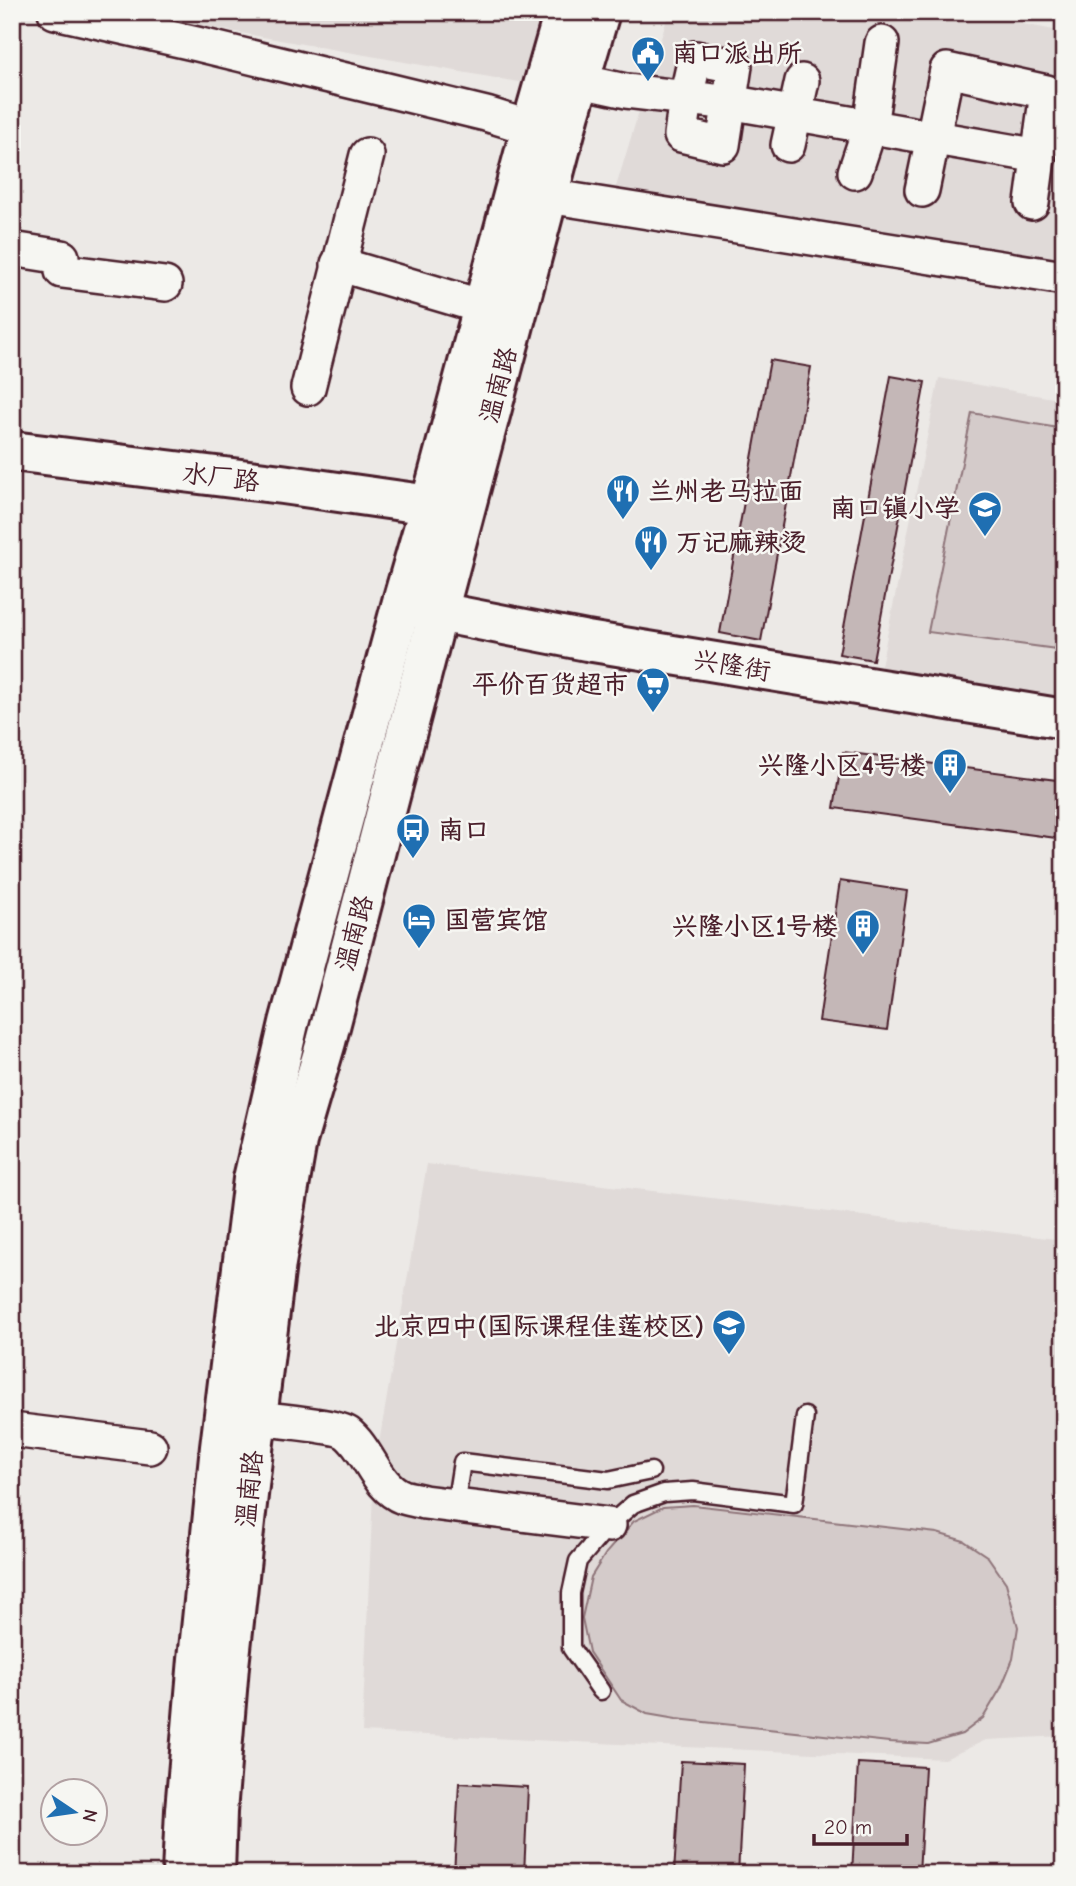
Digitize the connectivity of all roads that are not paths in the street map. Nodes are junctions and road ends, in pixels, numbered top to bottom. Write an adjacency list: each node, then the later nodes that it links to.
1 (55, 12): 8 (street)
2 (564, 12): 8 (main road, 温南路)
3 (600, 12): 5 (main road, 温南路)
4 (882, 43): 7 (street)
5 (580, 81): 9 (street); 15 (main road, 温南路)
6 (802, 81): 9 (street)
7 (870, 127): 9 (street); 10 (street); 13 (street)
8 (531, 128): 21 (main road, 温南路)
9 (791, 129)
10 (933, 138): 12 (street); 12 (street); 14 (street)
11 (367, 155): 18 (street)
12 (1039, 156): 16 (street)
13 (855, 172)
14 (922, 190)
15 (548, 196): 19 (street); 25 (main road, 温南路)
16 (1032, 203)
17 (12, 249): 20 (street)
18 (338, 264): 21 (street); 22 (street)
19 (1064, 278)
20 (165, 284)
21 (483, 307): 24 (main road, 温南路)
22 (308, 388)
23 (12, 451): 24 (main road, 水厂路)
24 (430, 505): 25 (main road, 温南路)
25 (420, 607): 26 (main road, 兴隆街); 28 (main road, 温南路); 35 (main road, 温南路)
26 (1064, 719)
27 (804, 1416): 33 (lane)
28 (257, 1418): 32 (street); 36 (main road, 温南路)
29 (12, 1430): 30 (street)
30 (150, 1447)
31 (651, 1471): 32 (lane)
32 (455, 1506): 33 (street)
33 (609, 1525): 34 (lane)
34 (601, 1691)
35 (182, 1874)
36 (215, 1874)

